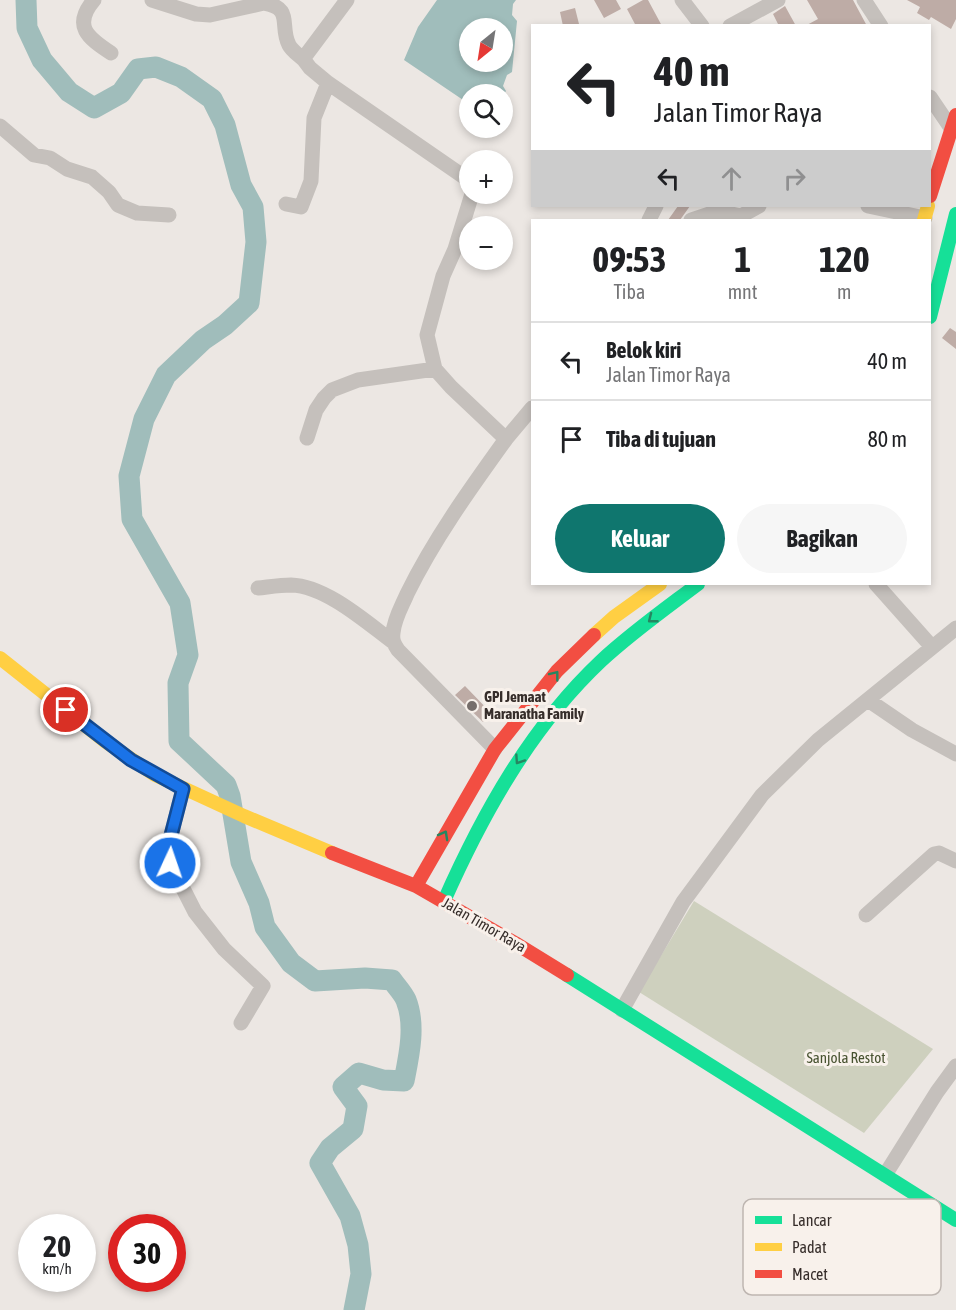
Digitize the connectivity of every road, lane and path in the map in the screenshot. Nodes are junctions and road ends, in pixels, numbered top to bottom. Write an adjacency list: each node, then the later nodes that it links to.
1 (94, 0): 10 (street)
2 (152, 0): 11 (street)
3 (347, 0): 11 (street)
4 (682, 0): 7 (street)
5 (778, 0): 8 (street)
6 (864, 0): 9 (street)
7 (700, 24)
8 (734, 24)
9 (880, 24)
10 (111, 53)
11 (304, 60): 12 (street)
12 (328, 83): 17 (street); 19 (street)
13 (931, 98): 14 (street)
14 (954, 122): 16 (highway)
15 (0, 126): 24 (street)
16 (950, 151): 18 (highway)
17 (459, 173)
18 (931, 194)
19 (286, 204)
20 (469, 204): 28 (street)
21 (757, 207): 26 (street)
22 (874, 207): 25 (street)
23 (956, 214): 27 (highway)
24 (169, 215)
25 (925, 215)
26 (694, 219)
27 (931, 313)
28 (435, 369): 30 (street); 31 (street)
29 (531, 409): 31 (street)
30 (307, 438)
31 (506, 439): 39 (street)
32 (659, 585): 36 (highway)
33 (697, 585): 38 (highway, one-way to 38)
34 (877, 585): 40 (street)
35 (258, 588): 39 (street)
36 (609, 621): 38 (highway); 43 (highway, one-way to 36)
37 (956, 628): 40 (street)
38 (625, 640): 48 (highway, one-way to 48)
39 (393, 642): 43 (street)
40 (932, 647): 42 (street)
41 (0, 658): 45 (highway, Jalan Timor Raya)
42 (868, 700): 44 (street); 50 (street)
43 (495, 749): 47 (highway, one-way to 43)
44 (956, 754)
45 (183, 789): 47 (highway, Jalan Timor Raya); 51 (street)
46 (956, 861): 49 (street)
47 (416, 886): 48 (highway, Jalan Timor Raya)
48 (444, 901): 50 (highway, Jalan Timor Raya)
49 (866, 915)
50 (622, 1010): 53 (highway, Jalan Timor Raya)
51 (242, 1023)
52 (956, 1066): 53 (street)
53 (885, 1175): 54 (highway, Jalan Timor Raya)
54 (923, 1199)
55 (941, 1210): 56 (highway, Jalan Timor Raya)
56 (956, 1220)

